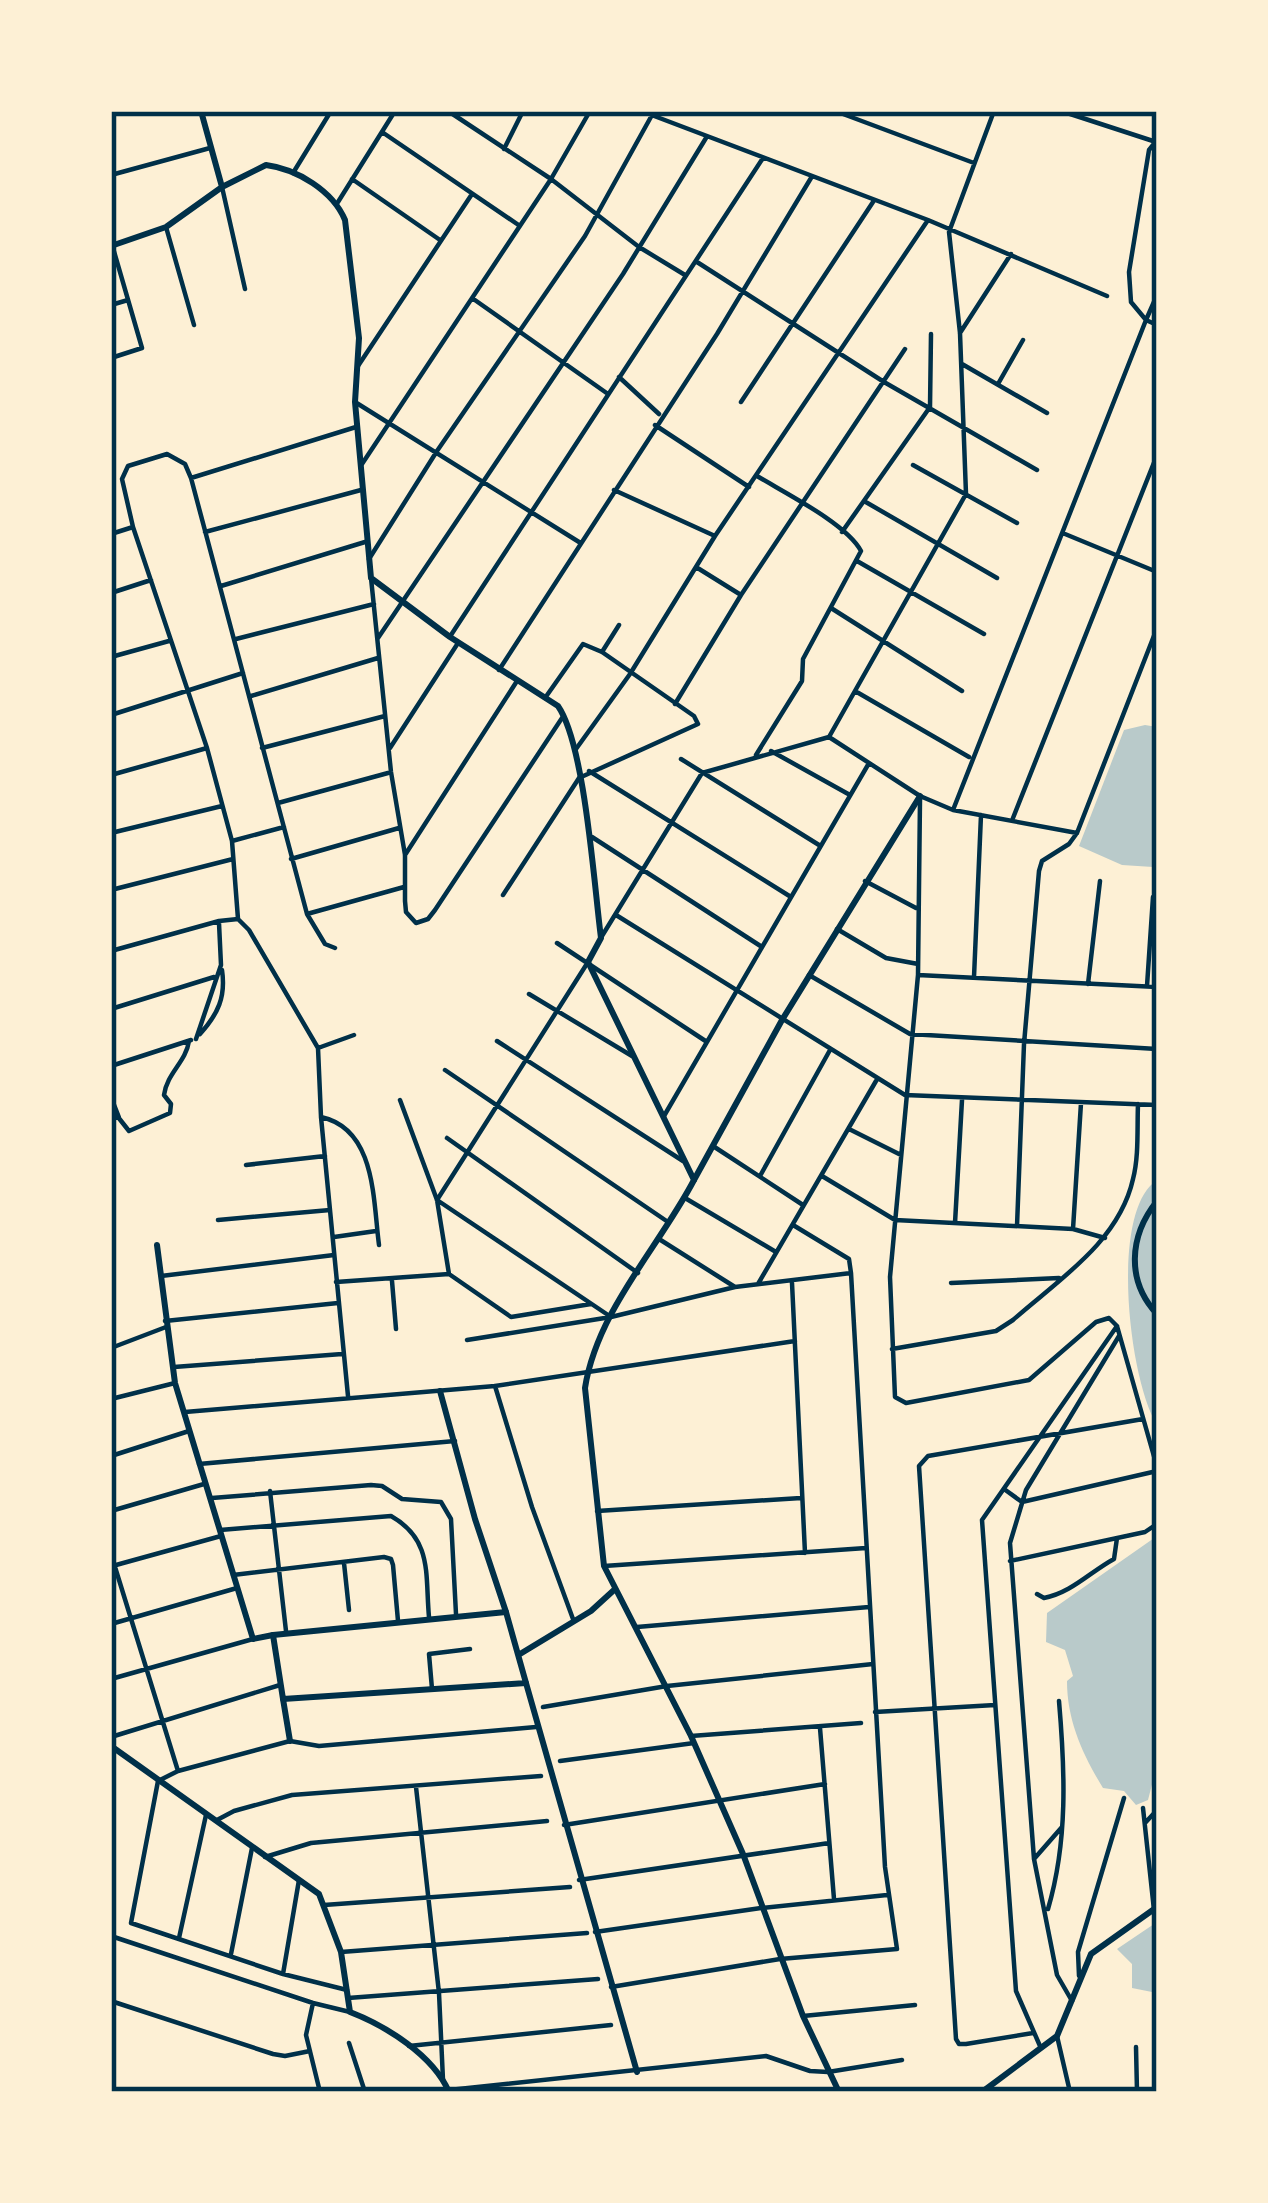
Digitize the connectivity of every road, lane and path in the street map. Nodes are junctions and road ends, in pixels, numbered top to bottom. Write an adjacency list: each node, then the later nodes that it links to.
1 (201, 111): 16 (main road)
2 (331, 111): 20 (street)
3 (395, 111): 13 (street)
4 (448, 111): 11 (street)
5 (523, 111): 17 (street)
6 (590, 111): 24 (street)
7 (640, 111): 12 (street)
8 (835, 111): 19 (street)
9 (994, 111): 19 (street)
10 (1061, 111): 15 (street)
11 (460, 114): 17 (street)
12 (652, 115): 14 (street); 29 (street)
13 (382, 132): 23 (street); 26 (street)
14 (706, 138): 18 (street); 36 (street)
15 (1156, 140): 47 (street)
16 (211, 147): 21 (street); 25 (main road)
17 (504, 149): 24 (street)
18 (764, 158): 22 (street); 38 (street)
19 (974, 163): 33 (street)
20 (293, 173): 25 (main road); 28 (main road)
21 (111, 175)
22 (811, 178): 27 (street); 41 (street)
23 (352, 179): 28 (street); 34 (street)
24 (550, 179): 29 (street); 31 (street)
25 (222, 187): 32 (main road); 40 (street)
26 (472, 194): 31 (street); 34 (street)
27 (874, 201): 30 (street); 48 (street)
28 (338, 202): 60 (main road)
29 (597, 215): 36 (street); 51 (street)
30 (928, 220): 33 (street); 56 (street)
31 (520, 226): 44 (street)
32 (166, 227): 35 (main road); 49 (street)
33 (949, 232): 37 (street); 52 (street)
34 (440, 241): 60 (street)
35 (111, 244): 45 (street)
36 (639, 247): 39 (street); 58 (street)
37 (1012, 254): 43 (street); 52 (street)
38 (697, 262): 39 (street); 41 (street)
39 (685, 275): 61 (street)
40 (245, 289)
41 (745, 290): 48 (street); 69 (street)
42 (1157, 295): 47 (street)
43 (1107, 296)
44 (472, 298): 51 (street); 70 (street)
45 (128, 300): 46 (street); 57 (street)
46 (111, 305)
47 (1146, 320): 50 (street); 94 (street)
48 (795, 324): 56 (street); 66 (street)
49 (194, 325)
50 (1157, 325)
51 (519, 329): 58 (street); 74 (street)
52 (960, 333): 59 (street)
53 (932, 334): 67 (street)
54 (1023, 340): 63 (street)
55 (905, 349): 62 (street)
56 (838, 353): 62 (street); 79 (street)
57 (111, 358)
58 (565, 362): 64 (street); 81 (street)
59 (962, 364): 63 (street); 73 (street)
60 (358, 366): 65 (main road)
61 (619, 377): 64 (street); 69 (street)
62 (884, 382): 67 (street); 87 (street)
63 (998, 384): 68 (street)
64 (608, 394): 88 (street)
65 (355, 402): 70 (street); 72 (main road)
66 (741, 402)
67 (930, 407): 73 (street); 86 (street)
68 (1047, 413)
69 (661, 416): 71 (street)
70 (386, 422): 74 (street); 77 (street)
71 (655, 425): 82 (street); 84 (street)
72 (356, 427): 77 (main road); 80 (street)
73 (965, 428): 78 (street); 85 (street)
74 (437, 451): 81 (street); 100 (street)
75 (1157, 455): 99 (street)
76 (913, 465): 85 (street)
77 (359, 469): 83 (main road)
78 (1037, 470)
79 (757, 476): 82 (street); 87 (street)
80 (191, 478): 90 (street); 91 (street)
81 (484, 483): 88 (street); 112 (street)
82 (749, 487): 95 (street)
83 (361, 490): 91 (street); 96 (main road)
84 (614, 490): 95 (street); 97 (street)
85 (966, 494): 89 (street); 98 (street)
86 (864, 500): 92 (street); 98 (street)
87 (803, 504): 92 (street); 110 (street)
88 (531, 512): 97 (street); 119 (street)
89 (1017, 523)
90 (133, 526): 93 (street); 106 (street)
91 (205, 532): 107 (street)
92 (842, 532): 101 (street)
93 (111, 534)
94 (1065, 534): 99 (street); 146 (street)
95 (715, 536): 102 (street)
96 (367, 542): 100 (main road); 107 (street)
97 (580, 543): 125 (street)
98 (936, 544): 105 (street); 108 (street)
99 (1119, 557): 103 (street); 159 (street)
100 (370, 559): 104 (main road)
101 (857, 561): 108 (street); 113 (street)
102 (697, 567): 110 (street); 127 (street)
103 (1157, 572)
104 (371, 578): 111 (street); 112 (main road)
105 (997, 578)
106 (153, 580): 109 (street); 120 (street)
107 (221, 586): 118 (street)
108 (911, 589): 116 (street); 121 (street)
109 (111, 593)
110 (741, 595): 134 (street)
111 (374, 604): 117 (street); 118 (street)
112 (404, 604): 117 (street); 119 (main road)
113 (831, 608): 121 (street); 144 (street)
114 (619, 625): 122 (street)
115 (1157, 628): 164 (street)
116 (984, 634)
117 (378, 638): 124 (street)
118 (236, 639): 126 (street)
119 (454, 640): 125 (main road); 141 (street)
120 (171, 641): 123 (street); 129 (street)
121 (881, 641): 130 (street); 131 (street)
122 (602, 652): 127 (street); 133 (street)
123 (111, 657)
124 (380, 658): 132 (street); 137 (street)
125 (499, 670): 128 (main road)
126 (244, 672): 129 (street); 132 (street)
127 (631, 674): 134 (street); 142 (street)
128 (517, 681): 133 (main road); 168 (street)
129 (189, 691): 135 (street); 139 (street)
130 (855, 691): 138 (street); 146 (street)
131 (962, 691)
132 (251, 696): 140 (street)
133 (545, 698): 136 (main road)
134 (675, 704): 148 (street)
135 (111, 715)
136 (564, 715): 142 (main road); 174 (street)
137 (386, 716): 140 (street); 141 (street)
138 (830, 736): 143 (street); 147 (street)
139 (207, 748): 151 (street); 156 (street)
140 (262, 748): 155 (street)
141 (390, 748): 149 (street)
142 (575, 750): 152 (main road)
143 (772, 751): 144 (street); 153 (street)
144 (756, 754): 150 (street)
145 (681, 759): 150 (street)
146 (971, 759): 157 (street)
147 (869, 763): 153 (street); 154 (street)
148 (590, 771): 152 (street); 160 (street)
149 (391, 772): 155 (street); 162 (street)
150 (702, 773): 160 (street); 167 (street)
151 (111, 775)
152 (579, 778): 165 (main road); 176 (street)
153 (850, 795): 167 (street)
154 (920, 796): 157 (street); 172 (main road); 179 (street)
155 (278, 803): 161 (street)
156 (222, 806): 163 (street); 166 (street)
157 (952, 810): 158 (street)
158 (980, 814): 159 (street); 196 (street)
159 (1013, 818): 164 (street)
160 (672, 820): 171 (street); 177 (street)
161 (285, 827): 166 (street); 170 (street)
162 (398, 828): 168 (street); 170 (street)
163 (111, 833)
164 (1077, 833): 197 (street)
165 (587, 834): 171 (street); 185 (main road)
166 (232, 841): 169 (street)
167 (821, 846): 177 (street)
168 (405, 856): 174 (street)
169 (235, 859): 175 (street); 182 (street)
170 (291, 859): 180 (street)
171 (643, 869): 181 (street); 187 (street)
172 (865, 881): 179 (street); 184 (main road)
173 (1100, 881): 198 (street)
174 (404, 887): 180 (street)
175 (111, 890)
176 (503, 895)
177 (791, 897): 187 (street)
178 (1153, 897): 199 (street)
179 (916, 908): 192 (street)
180 (307, 914): 188 (street)
181 (616, 915): 185 (street); 201 (street)
182 (238, 920): 183 (street); 212 (street)
183 (219, 921): 189 (street); 191 (street)
184 (837, 929): 192 (street); 193 (main road)
185 (601, 938): 190 (main road)
186 (557, 943): 190 (street)
187 (763, 947): 201 (street)
188 (335, 948)
189 (111, 951)
190 (588, 962): 204 (street); 210 (street); 216 (main road)
191 (221, 964): 195 (street); 208 (street)
192 (918, 964): 194 (street)
193 (809, 975): 205 (main road); 206 (street)
194 (918, 975): 196 (street); 206 (street)
195 (217, 976): 203 (street); 208 (street)
196 (974, 977): 197 (street)
197 (1030, 981): 198 (street); 211 (street)
198 (1088, 983): 199 (street)
199 (1147, 986): 200 (street)
200 (1157, 987)
201 (736, 992): 205 (street); 210 (street)
202 (529, 994): 204 (street)
203 (111, 1009)
204 (555, 1011): 215 (street); 216 (street)
205 (782, 1020): 214 (street); 234 (main road)
206 (910, 1034): 211 (street); 220 (street)
207 (354, 1035): 212 (street)
208 (192, 1040): 217 (street); 230 (street)
209 (497, 1041): 215 (street)
210 (707, 1042): 231 (street)
211 (1024, 1044): 213 (street); 224 (street)
212 (318, 1048): 229 (street)
213 (1157, 1049)
214 (830, 1050): 219 (street); 240 (street)
215 (525, 1058): 226 (street); 238 (street)
216 (634, 1058): 231 (main road)
217 (111, 1066)
218 (445, 1070): 226 (street)
219 (877, 1078): 220 (street); 232 (street)
220 (905, 1095): 223 (street); 237 (street)
221 (111, 1099): 230 (main road)
222 (400, 1100): 244 (street)
223 (962, 1100): 224 (street); 251 (street)
224 (1022, 1101): 225 (street); 253 (street)
225 (1081, 1102): 227 (street); 254 (street)
226 (497, 1104): 235 (street); 250 (street)
227 (1138, 1104): 228 (street); 257 (street)
228 (1157, 1105)
229 (321, 1117): 236 (street); 255 (street)
230 (114, 1118)
231 (662, 1120): 238 (main road)
232 (849, 1129): 237 (street); 241 (street)
233 (447, 1138): 235 (street)
234 (713, 1146): 240 (street); 242 (main road)
235 (469, 1152): 244 (street); 265 (street)
236 (326, 1156): 239 (street); 247 (street)
237 (901, 1156): 249 (street)
238 (683, 1161): 242 (main road)
239 (246, 1165)
240 (760, 1176): 246 (street)
241 (822, 1176): 246 (street); 249 (street)
242 (694, 1180): 243 (main road)
243 (685, 1198): 250 (main road); 261 (street)
244 (437, 1200): 264 (street); 275 (street)
245 (1157, 1201): 276 (main road)
246 (804, 1206): 252 (street)
247 (330, 1210): 248 (street); 256 (street)
248 (218, 1220)
249 (895, 1220): 251 (street); 285 (street)
250 (670, 1223): 258 (main road)
251 (955, 1223): 253 (street)
252 (793, 1225): 261 (street); 263 (street)
253 (1017, 1226): 254 (street)
254 (1073, 1229): 257 (street)
255 (377, 1231): 256 (street); 260 (street)
256 (334, 1237): 262 (street)
257 (1105, 1238): 267 (street)
258 (659, 1239): 265 (main road); 273 (street)
259 (157, 1245): 266 (main road)
260 (379, 1245)
261 (776, 1252): 272 (street)
262 (335, 1255): 266 (street); 270 (street)
263 (851, 1273): 269 (street); 315 (street)
264 (449, 1274): 268 (street); 275 (street)
265 (638, 1274): 277 (main road)
266 (161, 1276): 278 (main road)
267 (1060, 1278): 271 (street); 285 (street)
268 (392, 1279): 270 (street); 280 (street)
269 (792, 1281): 272 (street); 283 (street)
270 (337, 1282): 274 (street)
271 (951, 1282)
272 (758, 1283): 273 (street)
273 (735, 1287): 277 (street)
274 (338, 1303): 278 (street); 286 (street)
275 (591, 1304): 277 (street)
276 (1157, 1314)
277 (611, 1317): 282 (street); 288 (main road)
278 (166, 1324): 284 (street); 287 (main road)
279 (1117, 1326): 281 (street); 285 (street); 298 (street)
280 (396, 1329)
281 (1119, 1336): 295 (street); 297 (street)
282 (467, 1340)
283 (795, 1341): 288 (street); 307 (street)
284 (111, 1348)
285 (892, 1349)
286 (342, 1354): 287 (street); 292 (street)
287 (174, 1367): 289 (main road)
288 (588, 1373): 290 (street); 310 (main road)
289 (175, 1383): 293 (street); 294 (main road)
290 (495, 1386): 291 (street); 334 (street)
291 (440, 1391): 292 (street); 299 (main road)
292 (348, 1396): 294 (street)
293 (111, 1400)
294 (184, 1412): 296 (main road)
295 (1143, 1419): 297 (street); 302 (street)
296 (189, 1431): 300 (street); 301 (main road)
297 (1059, 1436): 298 (street); 308 (street)
298 (1040, 1437): 304 (street); 353 (street)
299 (455, 1441): 301 (street); 329 (main road)
300 (111, 1456)
301 (199, 1464): 303 (main road)
302 (1157, 1469): 308 (street)
303 (205, 1484): 306 (main road); 309 (street)
304 (1004, 1489): 308 (street); 351 (street)
305 (270, 1491): 306 (street); 312 (street); 330 (street)
306 (210, 1498): 313 (main road)
307 (802, 1498): 310 (street); 316 (street)
308 (1022, 1502): 318 (street)
309 (111, 1511)
310 (597, 1511): 321 (main road)
311 (1157, 1524): 314 (street)
312 (275, 1525): 313 (street); 322 (street); 331 (street)
313 (220, 1533): 320 (street); 323 (main road)
314 (1118, 1538): 318 (street); 326 (street)
315 (866, 1548): 316 (street); 327 (street)
316 (805, 1553): 321 (street)
317 (111, 1554): 320 (street)
318 (1010, 1561): 384 (street)
319 (344, 1562): 322 (street); 328 (street); 333 (street)
320 (112, 1566): 332 (street)
321 (604, 1566): 325 (main road)
322 (281, 1571): 323 (street); 337 (street)
323 (233, 1575): 324 (main road)
324 (237, 1588): 332 (street); 339 (main road)
325 (614, 1590): 334 (main road); 336 (main road)
326 (1037, 1594)
327 (869, 1607): 336 (street); 342 (street)
328 (349, 1610)
329 (506, 1612): 330 (main road); 341 (main road)
330 (456, 1613): 331 (main road)
331 (429, 1617): 333 (main road)
332 (130, 1618): 335 (street); 343 (street)
333 (398, 1621): 337 (main road)
334 (574, 1622): 341 (main road)
335 (111, 1624)
336 (637, 1627): 347 (main road)
337 (286, 1631): 338 (main road)
338 (272, 1635): 339 (main road); 346 (main road)
339 (253, 1639): 343 (street)
340 (470, 1649): 348 (street)
341 (520, 1654): 345 (main road)
342 (872, 1664): 347 (street); 354 (street)
343 (146, 1669): 344 (street); 355 (street)
344 (111, 1679)
345 (526, 1683): 348 (main road); 357 (main road)
346 (280, 1685): 349 (main road); 355 (street)
347 (667, 1686): 352 (street); 360 (main road)
348 (432, 1689): 349 (main road)
349 (283, 1700): 361 (main road)
350 (1059, 1701): 378 (street)
351 (995, 1705): 353 (street); 415 (street)
352 (543, 1707)
353 (935, 1711): 354 (street); 415 (street)
354 (875, 1712): 388 (street)
355 (162, 1721): 359 (street); 364 (street)
356 (861, 1724): 358 (street)
357 (536, 1726): 361 (street); 377 (main road)
358 (820, 1728): 360 (street); 367 (street)
359 (111, 1737)
360 (693, 1740): 363 (street); 370 (main road)
361 (290, 1742): 364 (street)
362 (111, 1746): 366 (main road)
363 (560, 1761)
364 (178, 1771): 366 (street)
365 (541, 1776): 368 (street)
366 (158, 1781): 373 (main road); 397 (street)
367 (825, 1784): 370 (street); 380 (street)
368 (416, 1786): 374 (street); 379 (street)
369 (1124, 1798): 403 (street)
370 (719, 1799): 377 (street); 382 (main road)
371 (1143, 1808): 376 (street)
372 (1157, 1810): 376 (street)
373 (206, 1813): 374 (main road); 397 (street)
374 (217, 1820): 381 (main road)
375 (547, 1821): 379 (street)
376 (1145, 1823): 393 (street)
377 (564, 1825): 386 (main road)
378 (1062, 1827): 384 (street); 394 (street)
379 (421, 1832): 383 (street); 390 (street)
380 (829, 1843): 382 (street); 389 (street)
381 (252, 1848): 383 (main road); 400 (street)
382 (743, 1854): 386 (street); 392 (main road)
383 (265, 1857): 385 (main road)
384 (1034, 1859): 394 (street)
385 (299, 1880): 391 (main road); 402 (street)
386 (579, 1880): 395 (main road)
387 (570, 1887): 390 (street)
388 (888, 1895): 389 (street); 401 (street)
389 (834, 1899): 392 (street)
390 (428, 1900): 391 (street); 398 (street)
391 (324, 1905): 399 (main road)
392 (761, 1908): 395 (street); 401 (main road)
393 (1156, 1909): 403 (main road)
394 (1046, 1915): 409 (street)
395 (591, 1932): 398 (street); 405 (main road)
396 (111, 1936): 410 (street)
397 (179, 1938): 400 (street)
398 (434, 1946): 399 (street); 406 (street)
399 (341, 1952): 407 (main road)
400 (231, 1955): 402 (street)
401 (780, 1959): 405 (street); 413 (main road)
402 (283, 1974): 407 (street)
403 (1079, 1976): 409 (main road)
404 (598, 1979): 406 (street)
405 (611, 1987): 424 (main road)
406 (439, 1993): 407 (street); 417 (street)
407 (348, 1994): 412 (main road)
408 (111, 2001): 422 (street)
409 (1072, 2001): 416 (main road)
410 (313, 2003): 412 (street); 422 (street)
411 (915, 2005): 413 (street)
412 (350, 2012): 419 (main road)
413 (803, 2016): 425 (main road)
414 (610, 2025): 417 (street)
415 (1033, 2033): 421 (street)
416 (1057, 2036): 421 (main road); 432 (street)
417 (441, 2042): 419 (street); 426 (street)
418 (349, 2043): 429 (street)
419 (409, 2047): 426 (main road)
420 (1136, 2047): 433 (street)
421 (1042, 2049): 431 (main road)
422 (310, 2051): 428 (street)
423 (902, 2060): 425 (street)
424 (637, 2072): 425 (street); 427 (street)
425 (828, 2072): 430 (main road)
426 (443, 2080): 427 (main road)
427 (448, 2091)
428 (320, 2092)
429 (365, 2092)
430 (839, 2092)
431 (982, 2092)
432 (1070, 2092)
433 (1137, 2092)

